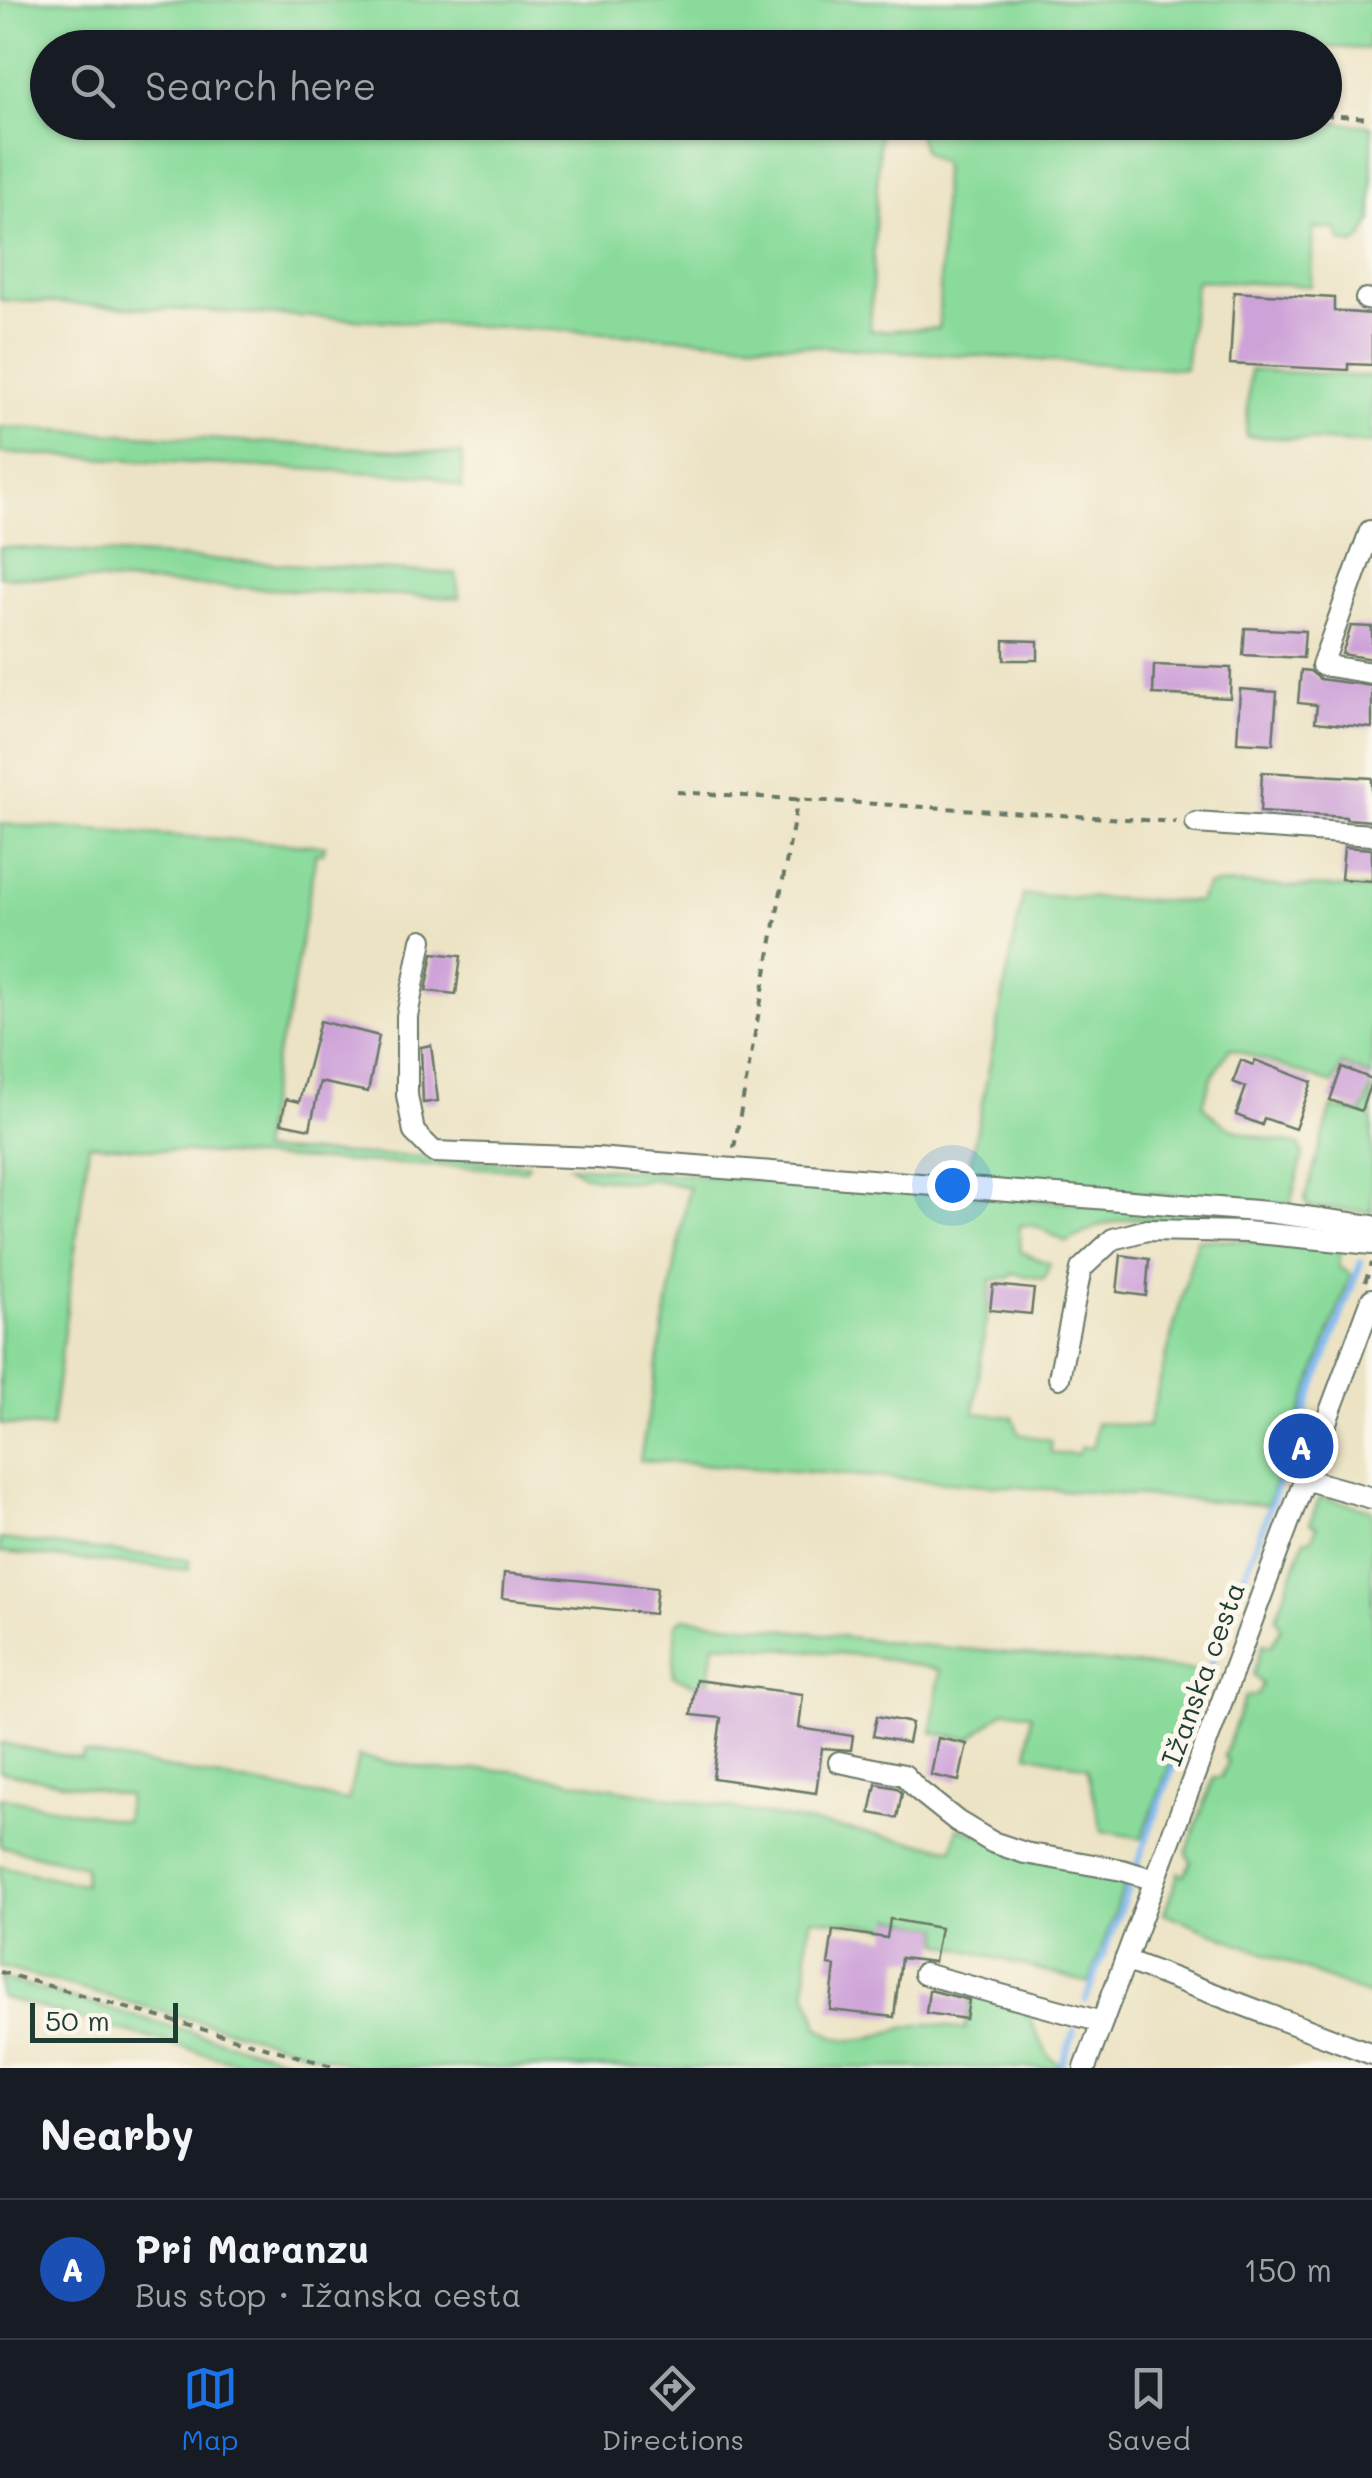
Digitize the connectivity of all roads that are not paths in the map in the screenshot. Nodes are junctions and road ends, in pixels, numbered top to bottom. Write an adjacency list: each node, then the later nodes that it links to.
1 (1372, 532): 2 (street)
2 (1372, 673)
3 (1196, 823): 4 (street)
4 (1372, 835)
5 (422, 940): 6 (street)
6 (1372, 1226)
7 (1372, 1244): 9 (street)
8 (1372, 1299): 10 (street, Ižanska cesta)
9 (1059, 1378)
10 (1304, 1479): 11 (street); 13 (street, Ižanska cesta)
11 (1372, 1498)
12 (838, 1762): 13 (street)
13 (1155, 1880): 14 (street, Ižanska cesta)
14 (1125, 1960): 16 (street, Ižanska cesta); 17 (street)
15 (924, 1974): 16 (street)
16 (1102, 2022): 18 (street, Ižanska cesta)
17 (1372, 2054)
18 (1085, 2068)

